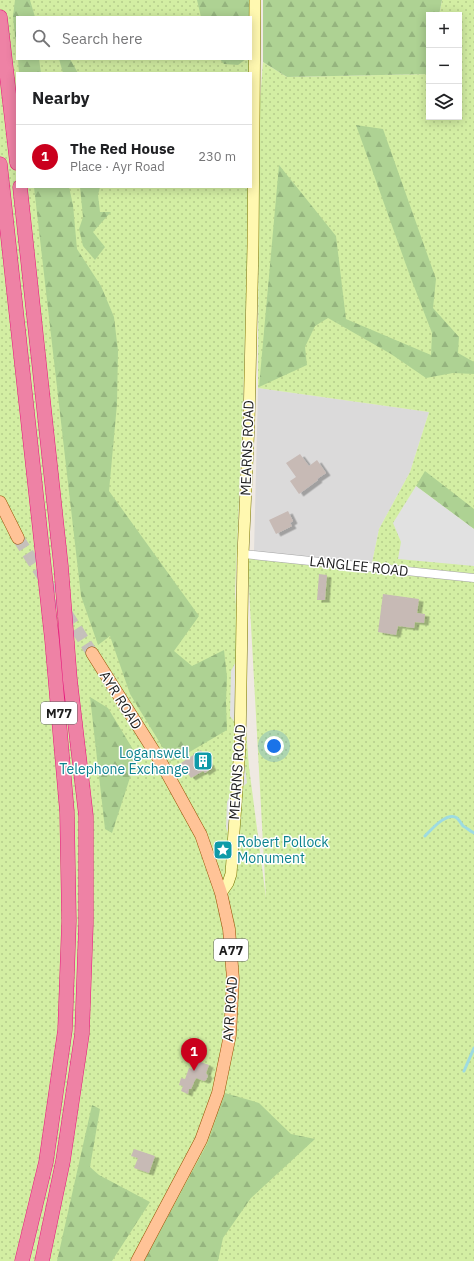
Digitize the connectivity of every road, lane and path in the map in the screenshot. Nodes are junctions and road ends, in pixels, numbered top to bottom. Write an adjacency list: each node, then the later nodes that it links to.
1 (255, 0): 8 (street, MEARNS ROAD)
2 (0, 17): 3 (highway)
3 (16, 154)
4 (0, 164): 12 (highway, M77)
5 (20, 188): 13 (highway, M77)
6 (0, 502): 7 (main road)
7 (18, 538)
8 (243, 554): 9 (street, LANGLEE ROAD); 11 (street, MEARNS ROAD)
9 (474, 578)
10 (92, 653): 11 (main road, AYR ROAD / A77)
11 (221, 893): 14 (main road, AYR ROAD / A77)
12 (22, 1261)
13 (42, 1261)
14 (137, 1261)

